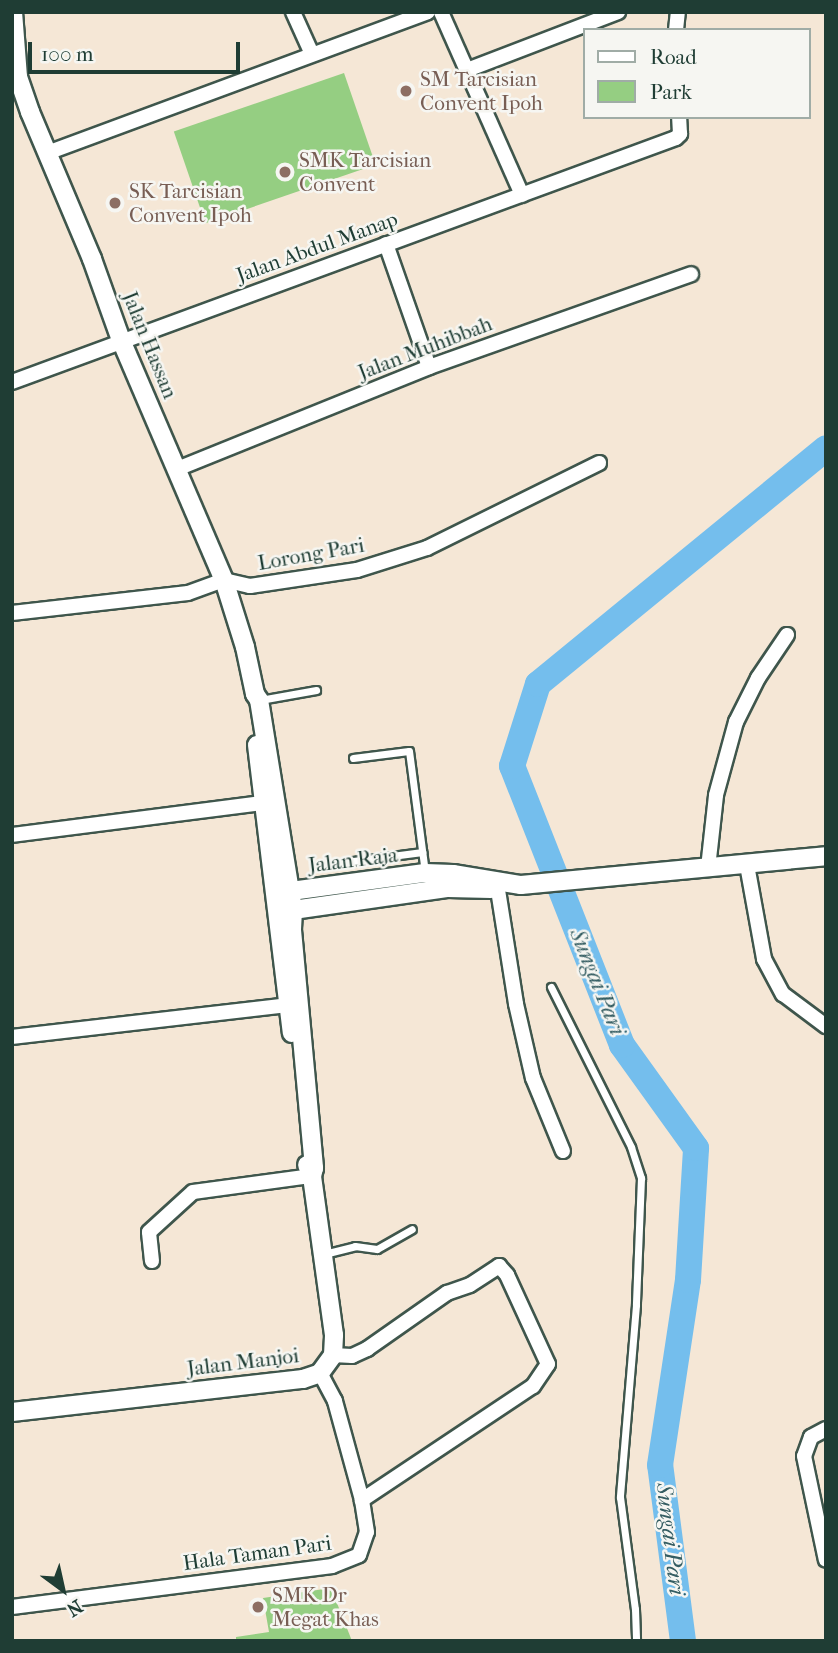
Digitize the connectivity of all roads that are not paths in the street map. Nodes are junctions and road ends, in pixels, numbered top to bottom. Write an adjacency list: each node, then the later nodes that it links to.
1 (13, 12): 9 (street, Jalan Hassan)
2 (293, 12): 6 (street)
3 (428, 12): 6 (street)
4 (441, 12): 7 (street)
5 (618, 12): 7 (street)
6 (312, 54): 9 (street)
7 (467, 70): 10 (street)
8 (679, 119): 10 (street, Jalan Abdul Manap)
9 (47, 153): 13 (street, Jalan Hassan)
10 (523, 195): 11 (street, Jalan Abdul Manap)
11 (386, 244): 13 (street, Jalan Abdul Manap); 14 (street)
12 (691, 274): 14 (street, Jalan Muhibbah)
13 (121, 340): 15 (street, Jalan Abdul Manap); 17 (street, Jalan Hassan)
14 (429, 367): 17 (street, Jalan Muhibbah)
15 (12, 382)
16 (599, 463): 18 (street, Lorong Pari)
17 (177, 468): 18 (street, Jalan Hassan)
18 (223, 580): 19 (street, Lorong Pari); 22 (street, Jalan Hassan)
19 (12, 613)
20 (787, 635): 30 (street)
21 (316, 690): 22 (lane)
22 (257, 697): 24 (street, Jalan Hassan)
23 (353, 758): 26 (lane)
24 (270, 802): 25 (street); 34 (street, Jalan Hassan); 35 (street, Jalan Hassan)
25 (12, 835)
26 (422, 852): 28 (lane); 31 (lane)
27 (826, 856): 29 (street, Jalan Raja)
28 (354, 861)
29 (747, 864): 30 (street, Jalan Raja); 39 (street)
30 (708, 868): 32 (street, Jalan Raja)
31 (425, 873): 32 (street, Jalan Raja); 34 (street, Jalan Raja)
32 (521, 885): 33 (street, Jalan Raja)
33 (498, 890): 36 (street, Jalan Raja); 41 (street)
34 (290, 891): 35 (street, Jalan Raja); 36 (street)
35 (275, 903): 36 (street, Jalan Raja); 38 (street)
36 (293, 910): 42 (street)
37 (551, 987): 53 (lane)
38 (289, 1005): 40 (street); 42 (street)
39 (826, 1026)
40 (12, 1037)
41 (563, 1151)
42 (312, 1175): 44 (street); 45 (street)
43 (412, 1228): 44 (lane)
44 (323, 1254): 46 (street)
45 (152, 1261)
46 (333, 1355): 47 (street, Jalan Manjoi); 50 (street)
47 (320, 1373): 48 (street, Jalan Manjoi); 50 (street, Hala Taman Pari)
48 (12, 1412)
49 (826, 1429): 51 (street)
50 (362, 1500): 52 (street, Hala Taman Pari)
51 (826, 1560)
52 (12, 1607)
53 (636, 1641)

